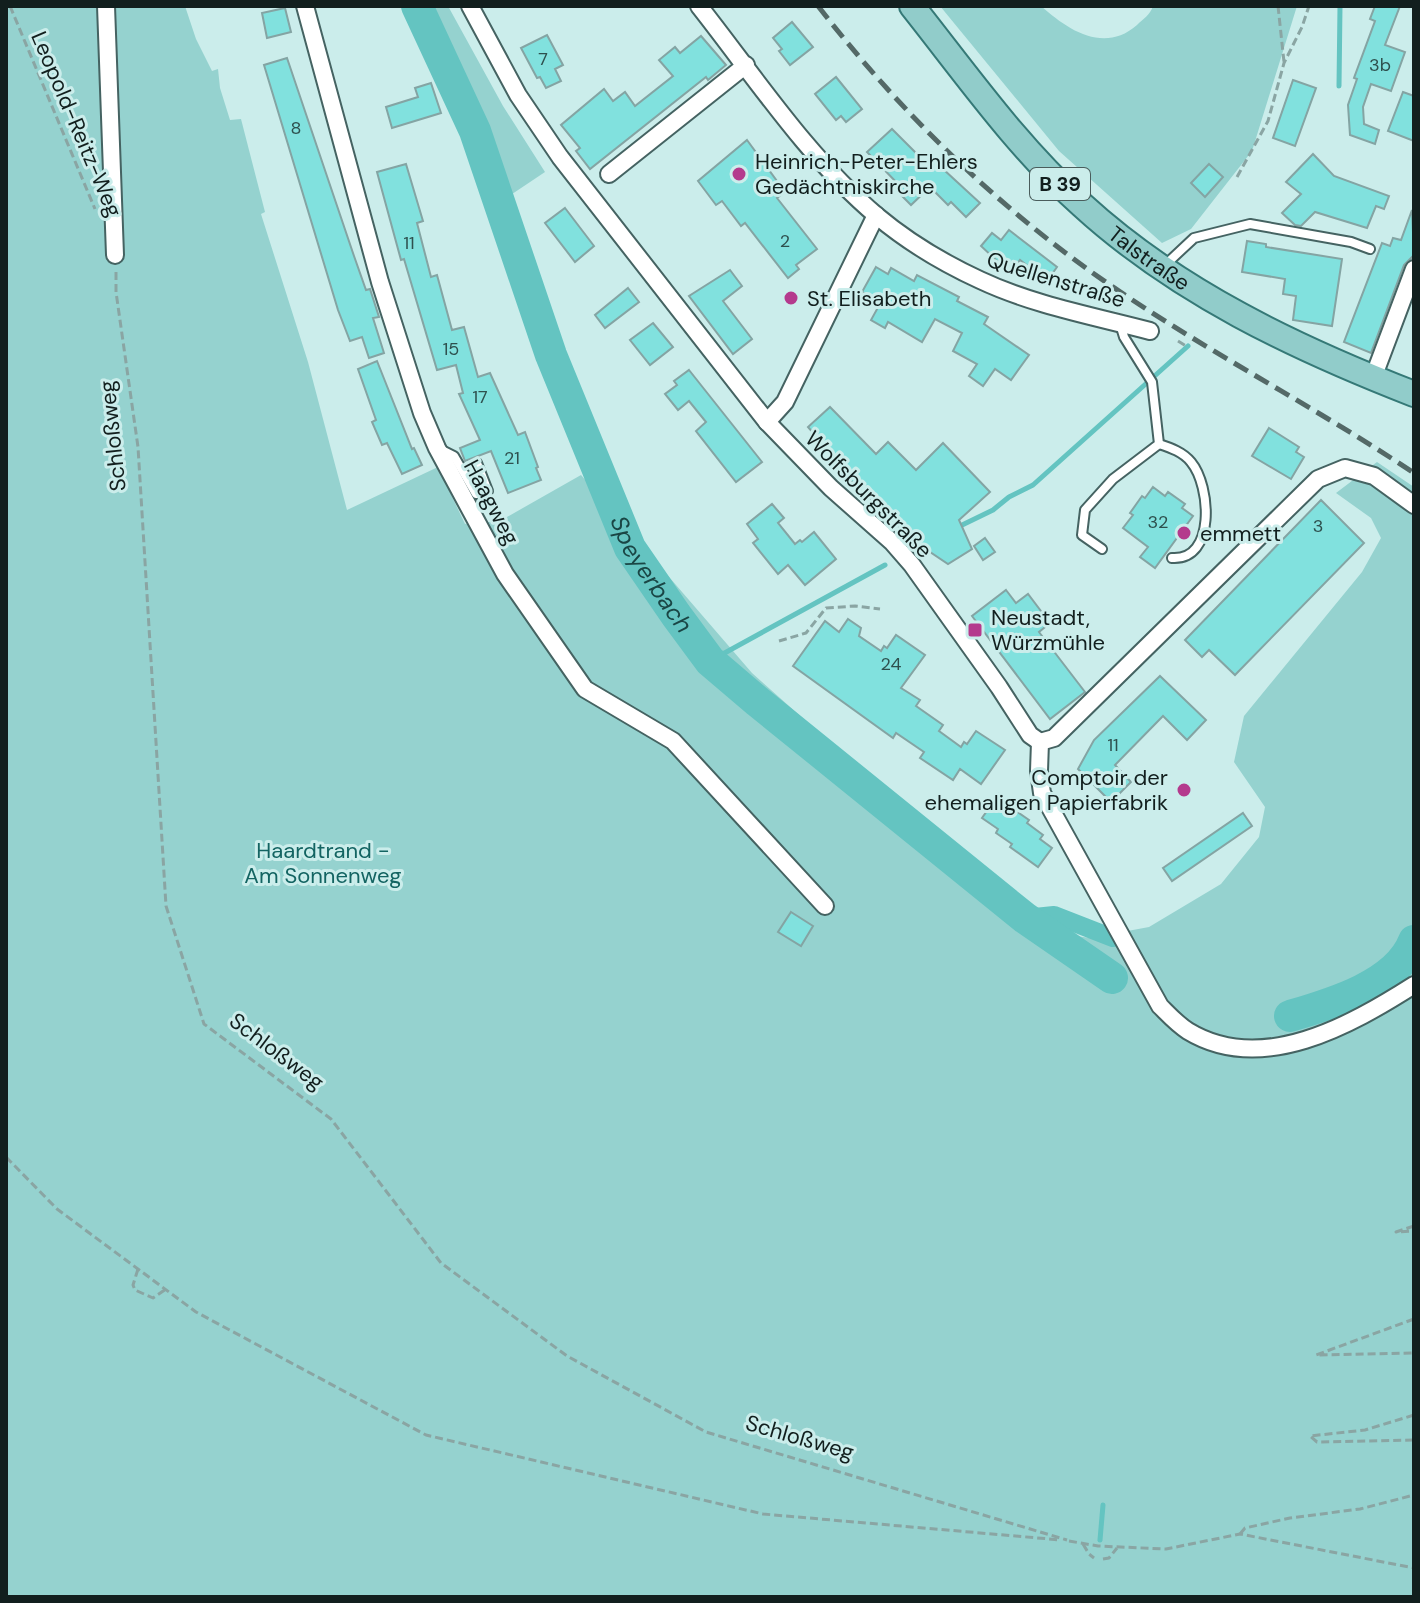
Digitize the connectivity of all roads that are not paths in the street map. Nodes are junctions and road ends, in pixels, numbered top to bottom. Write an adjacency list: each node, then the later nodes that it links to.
1 (106, 6): 10 (street)
2 (305, 6): 19 (street, Haagweg)
3 (470, 6): 17 (street, Wolfsburgstraße)
4 (699, 6): 6 (street, Quellenstraße)
5 (912, 6): 11 (main road, Talstraße / B 39)
6 (746, 65): 7 (street); 8 (street, Quellenstraße)
7 (609, 174)
8 (876, 215): 13 (street, Quellenstraße); 17 (street)
9 (1370, 249): 11 (lane)
10 (115, 255)
11 (1162, 268): 15 (main road, Talstraße / B 39)
12 (1414, 269): 15 (street)
13 (1120, 323): 14 (street, Quellenstraße); 18 (lane)
14 (1150, 331)
15 (1373, 378): 16 (main road, Talstraße / B 39)
16 (1414, 394)
17 (767, 422): 24 (street, Wolfsburgstraße)
18 (1159, 444): 22 (lane); 23 (lane)
19 (437, 448): 20 (lane); 25 (street, Haagweg)
20 (477, 463)
21 (1414, 505): 24 (street)
22 (1102, 549)
23 (1172, 558)
24 (1040, 742): 26 (street)
25 (825, 906)
26 (1414, 985)

